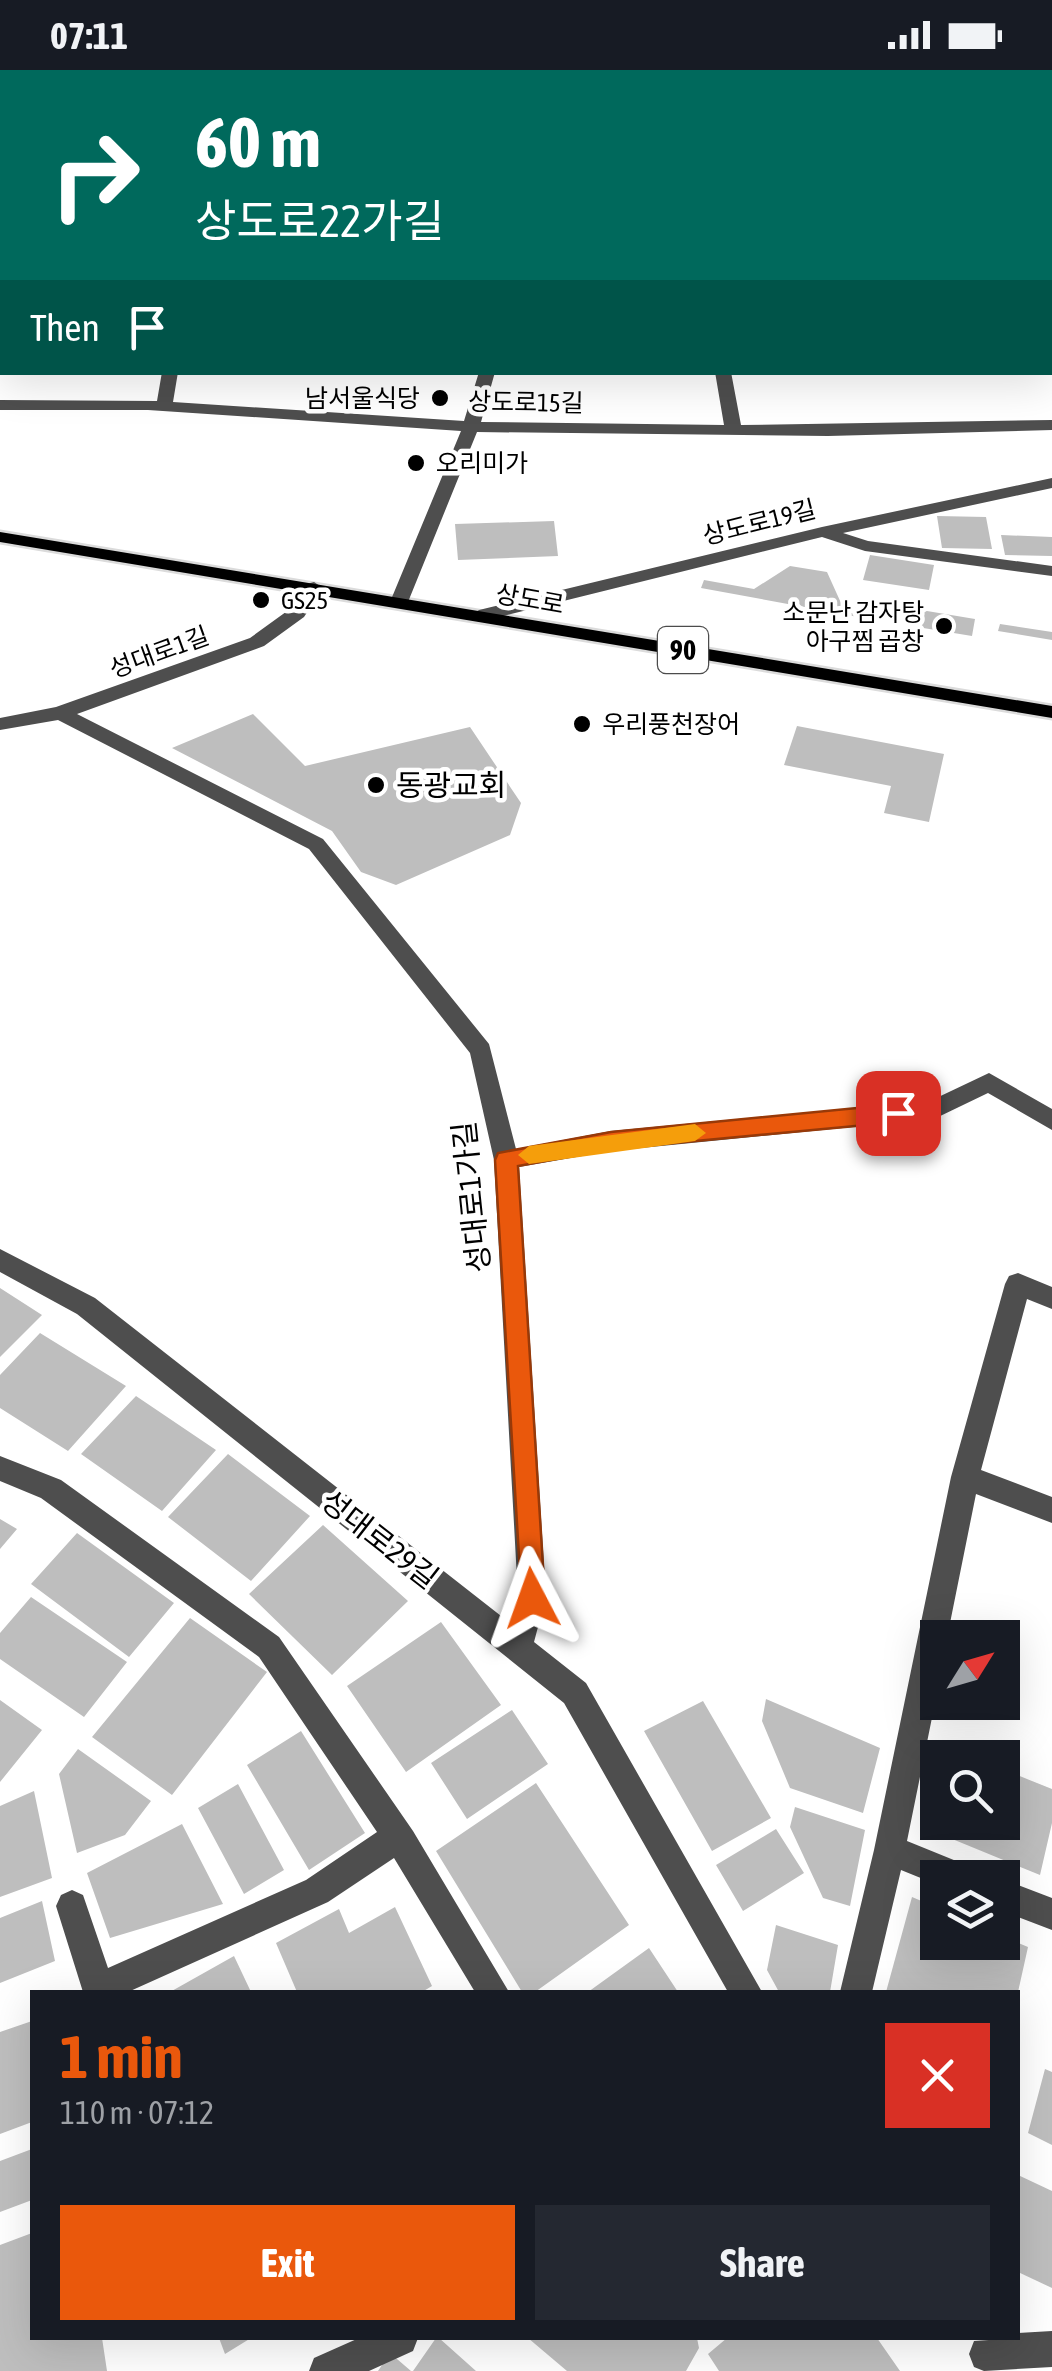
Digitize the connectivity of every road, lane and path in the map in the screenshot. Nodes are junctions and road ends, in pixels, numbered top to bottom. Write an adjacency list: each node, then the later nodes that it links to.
1 (169, 375): 5 (street)
2 (486, 375): 7 (street)
3 (724, 375): 8 (street)
4 (0, 405): 5 (street, 상도로15길)
5 (164, 406): 7 (street, 상도로15길)
6 (1052, 425): 8 (street, 상도로15길)
7 (472, 428): 8 (street, 상도로15길); 14 (street)
8 (733, 428)
9 (1052, 483): 10 (street, 상도로19길)
10 (822, 532): 12 (street); 15 (street, 상도로19길)
11 (0, 537): 13 (main road, 상도로 / 90)
12 (1052, 571)
13 (314, 588): 14 (main road, 상도로 / 90); 17 (street, 성대로1길)
14 (399, 602): 15 (main road, 상도로 / 90)
15 (479, 616): 16 (main road, 상도로 / 90)
16 (1052, 712)
17 (60, 713): 18 (street, 성대로1길); 20 (street, 성대로1가길)
18 (0, 724)
19 (1052, 1121): 20 (street)
20 (506, 1160): 26 (street, 성대로1가길)
21 (0, 1260): 26 (street, 성대로29길)
22 (1052, 1298): 24 (street)
23 (0, 1468): 27 (street)
24 (965, 1477): 25 (street); 28 (street)
25 (1052, 1510)
26 (518, 1647): 36 (street, 성대로29길)
27 (398, 1836): 34 (street); 35 (street)
28 (890, 1850): 29 (street); 37 (street)
29 (920, 1862)
30 (1020, 1901): 32 (street)
31 (72, 1906): 33 (street)
32 (1052, 1914)
33 (98, 1990)
34 (100, 1990)
35 (492, 1990)
36 (745, 1990)
37 (856, 1990)
38 (396, 2340): 41 (street)
39 (1052, 2348): 40 (street)
40 (984, 2354)
41 (327, 2371)

